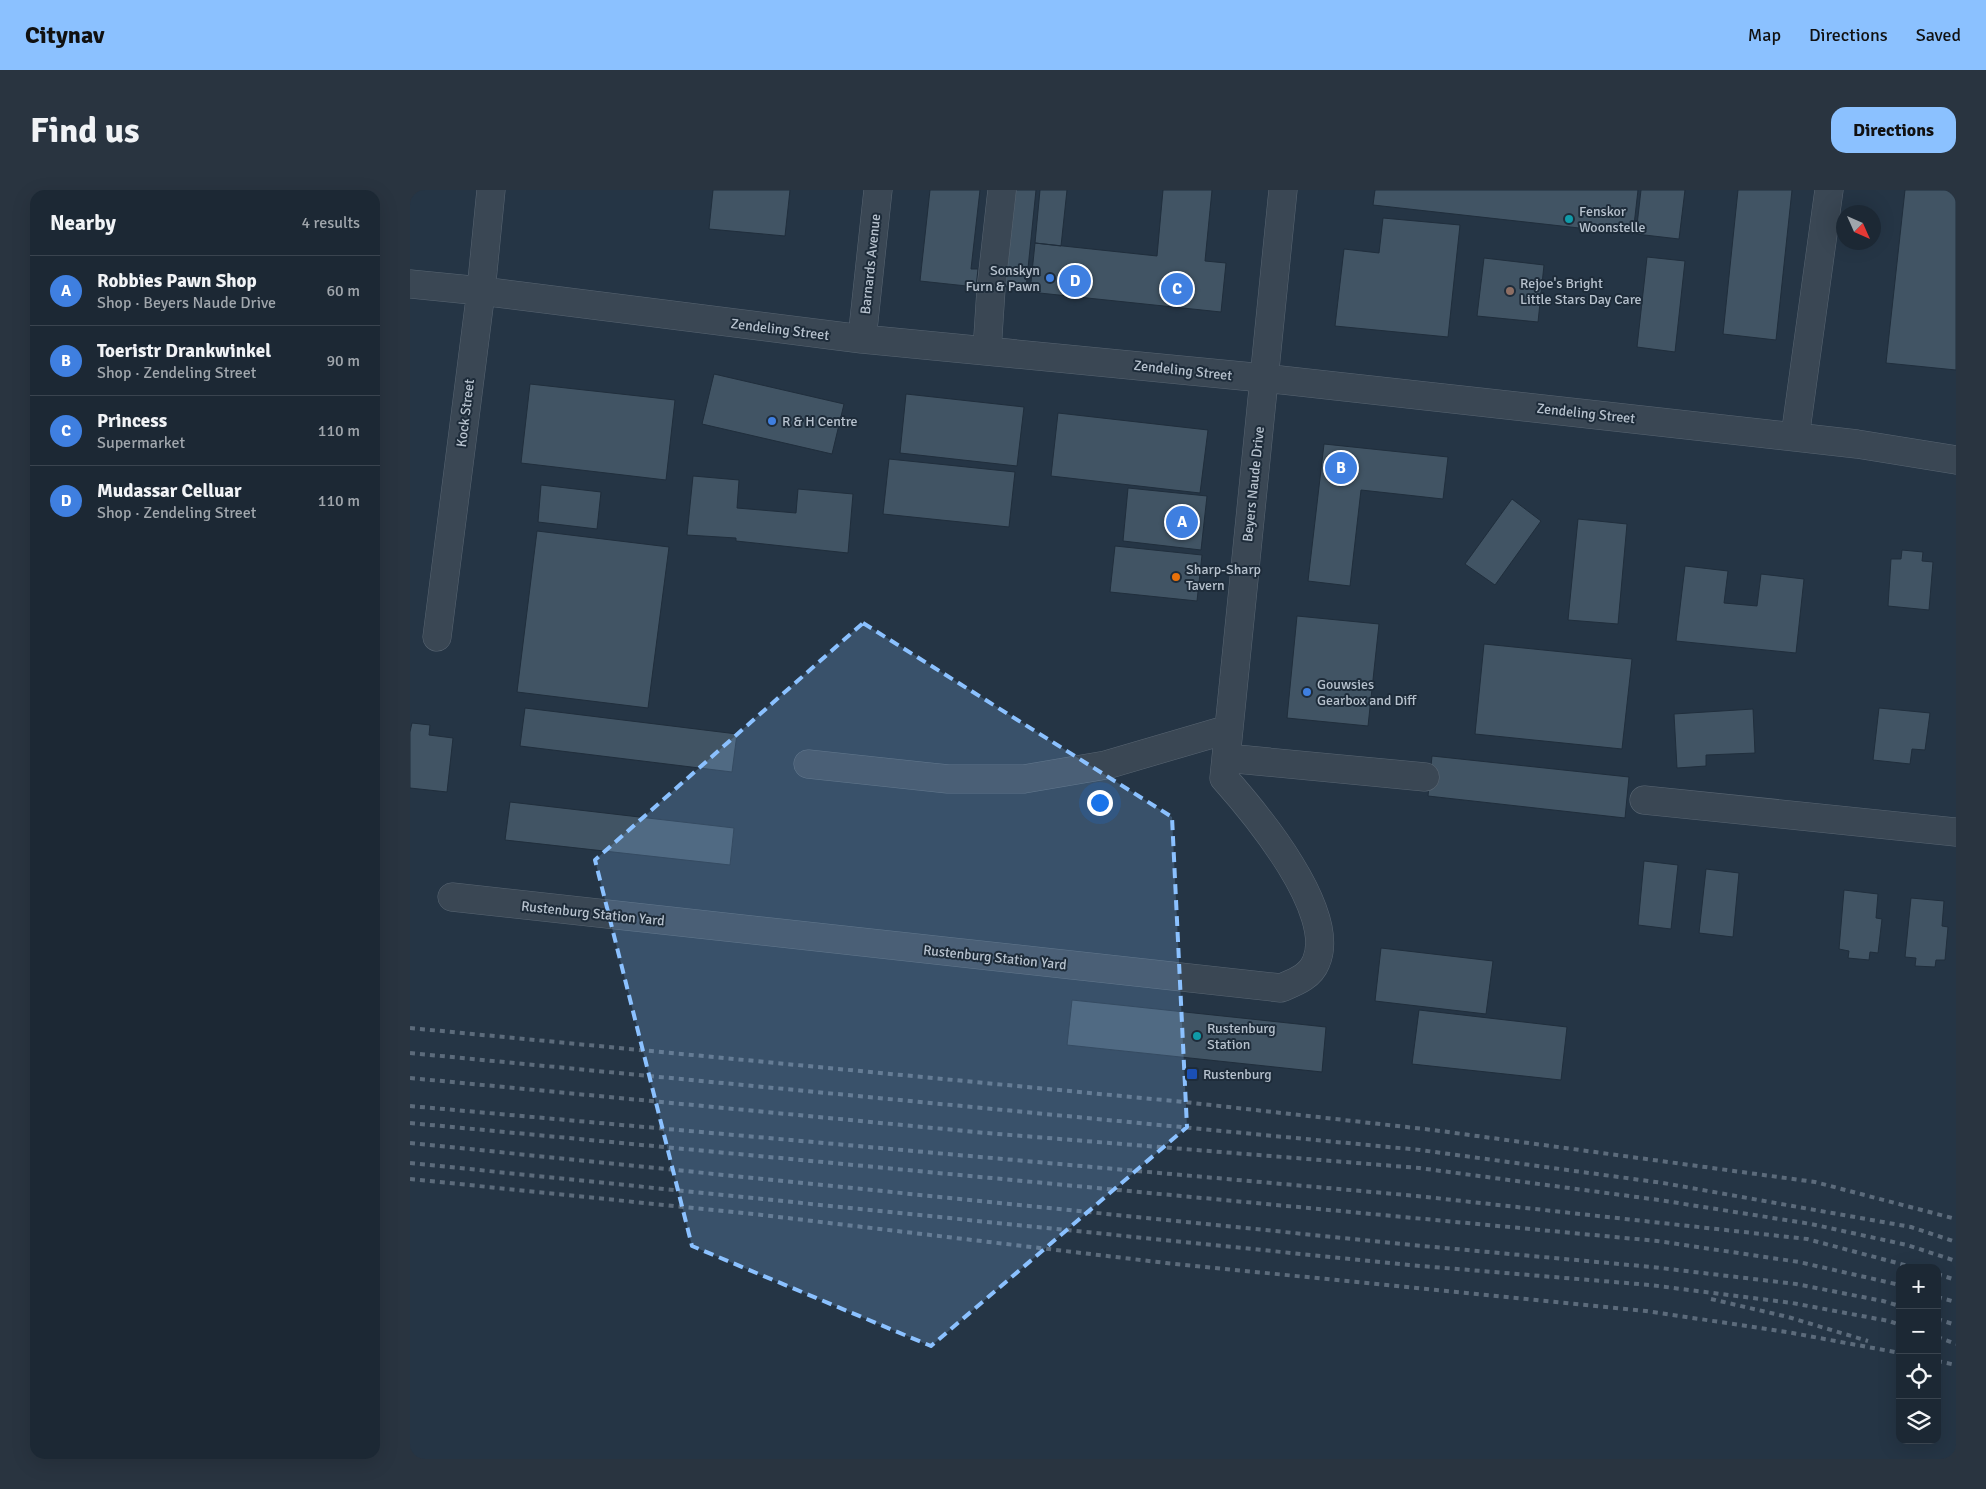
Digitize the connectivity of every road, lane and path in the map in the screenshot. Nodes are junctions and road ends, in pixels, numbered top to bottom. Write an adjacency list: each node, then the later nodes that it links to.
1 (491, 190): 7 (street, Kock Street)
2 (878, 190): 8 (street, Barnards Avenue)
3 (1002, 190): 9 (street)
4 (1283, 190): 10 (street, Beyers Naude Drive)
5 (1830, 190): 11 (street)
6 (410, 284): 7 (street, Zendeling Street)
7 (481, 291): 8 (street, Zendeling Street); 13 (street, Kock Street)
8 (862, 339): 9 (street, Zendeling Street)
9 (987, 351): 10 (street, Zendeling Street)
10 (1263, 378): 11 (street, Zendeling Street); 14 (street, Beyers Naude Drive)
11 (1795, 436): 12 (street, Zendeling Street)
12 (1956, 460)
13 (436, 637)
14 (1229, 729): 15 (street); 16 (street, Beyers Naude Drive)
15 (808, 764)
16 (1225, 768): 17 (street); 20 (street, Rustenburg Station Yard)
17 (1425, 777)
18 (1644, 800): 19 (street)
19 (1956, 832)
20 (452, 897)

